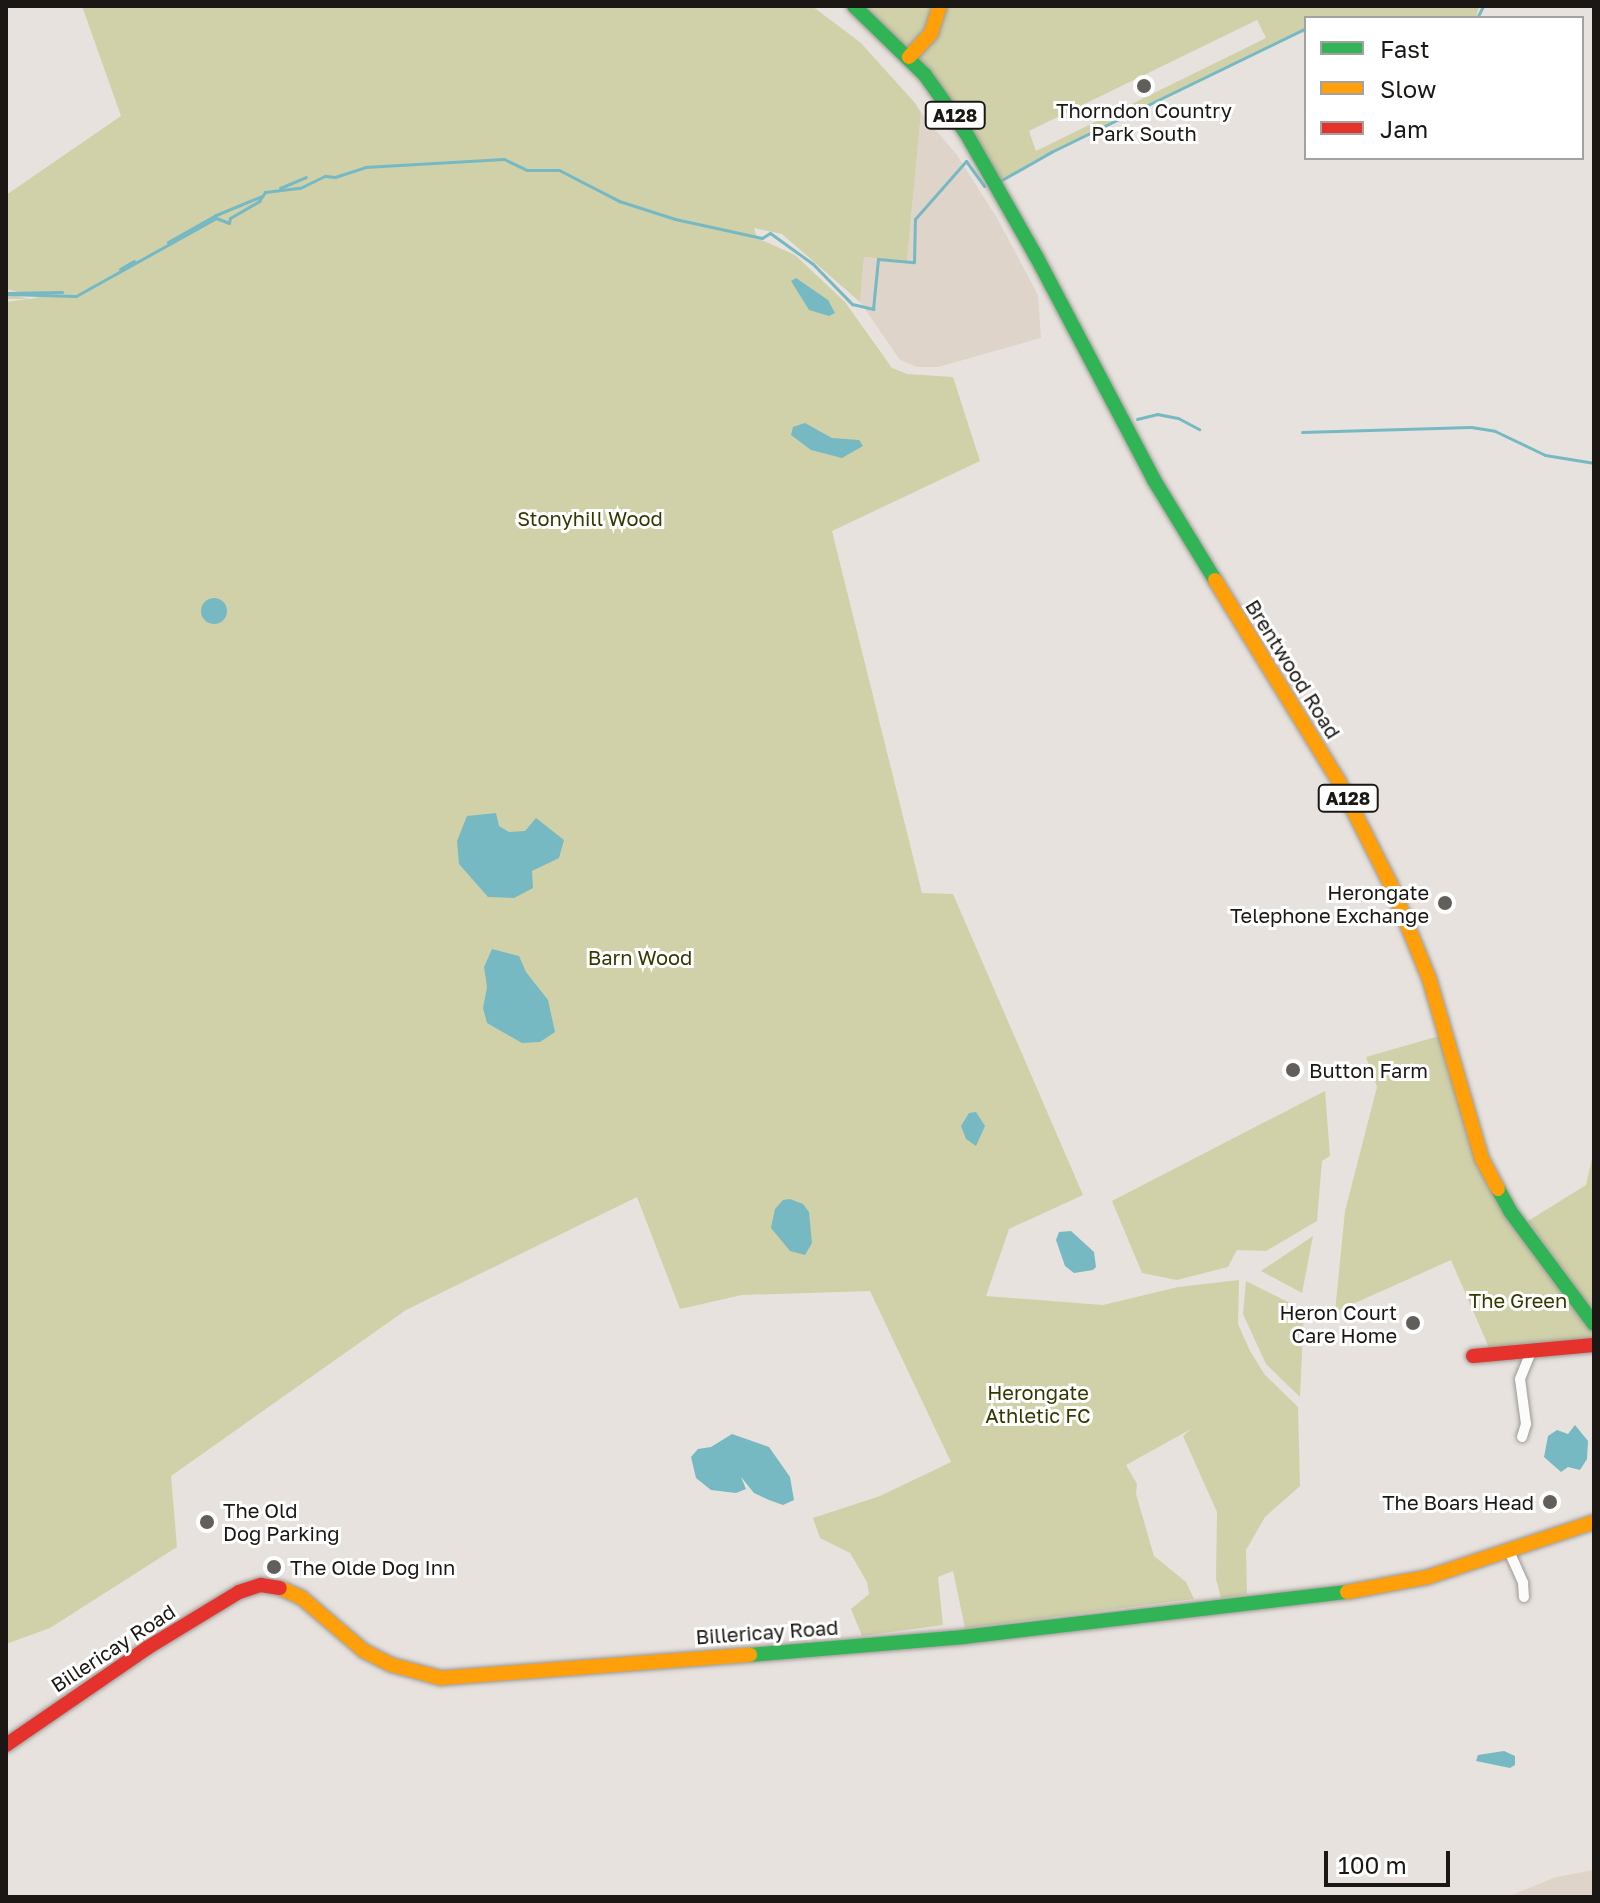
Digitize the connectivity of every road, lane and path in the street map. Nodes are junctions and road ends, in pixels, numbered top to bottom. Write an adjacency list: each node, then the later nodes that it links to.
1 (854, 6): 3 (street, Brentwood Road / A128)
2 (940, 6): 3 (street)
3 (909, 57): 4 (street, Brentwood Road / A128)
4 (1594, 1324)
5 (1594, 1345): 6 (street)
6 (1530, 1354): 7 (street); 8 (street)
7 (1473, 1356)
8 (1522, 1437)
9 (1594, 1522): 10 (street, Billericay Road)
10 (1509, 1551): 11 (street); 12 (street, Billericay Road)
11 (1524, 1597)
12 (6, 1745)

